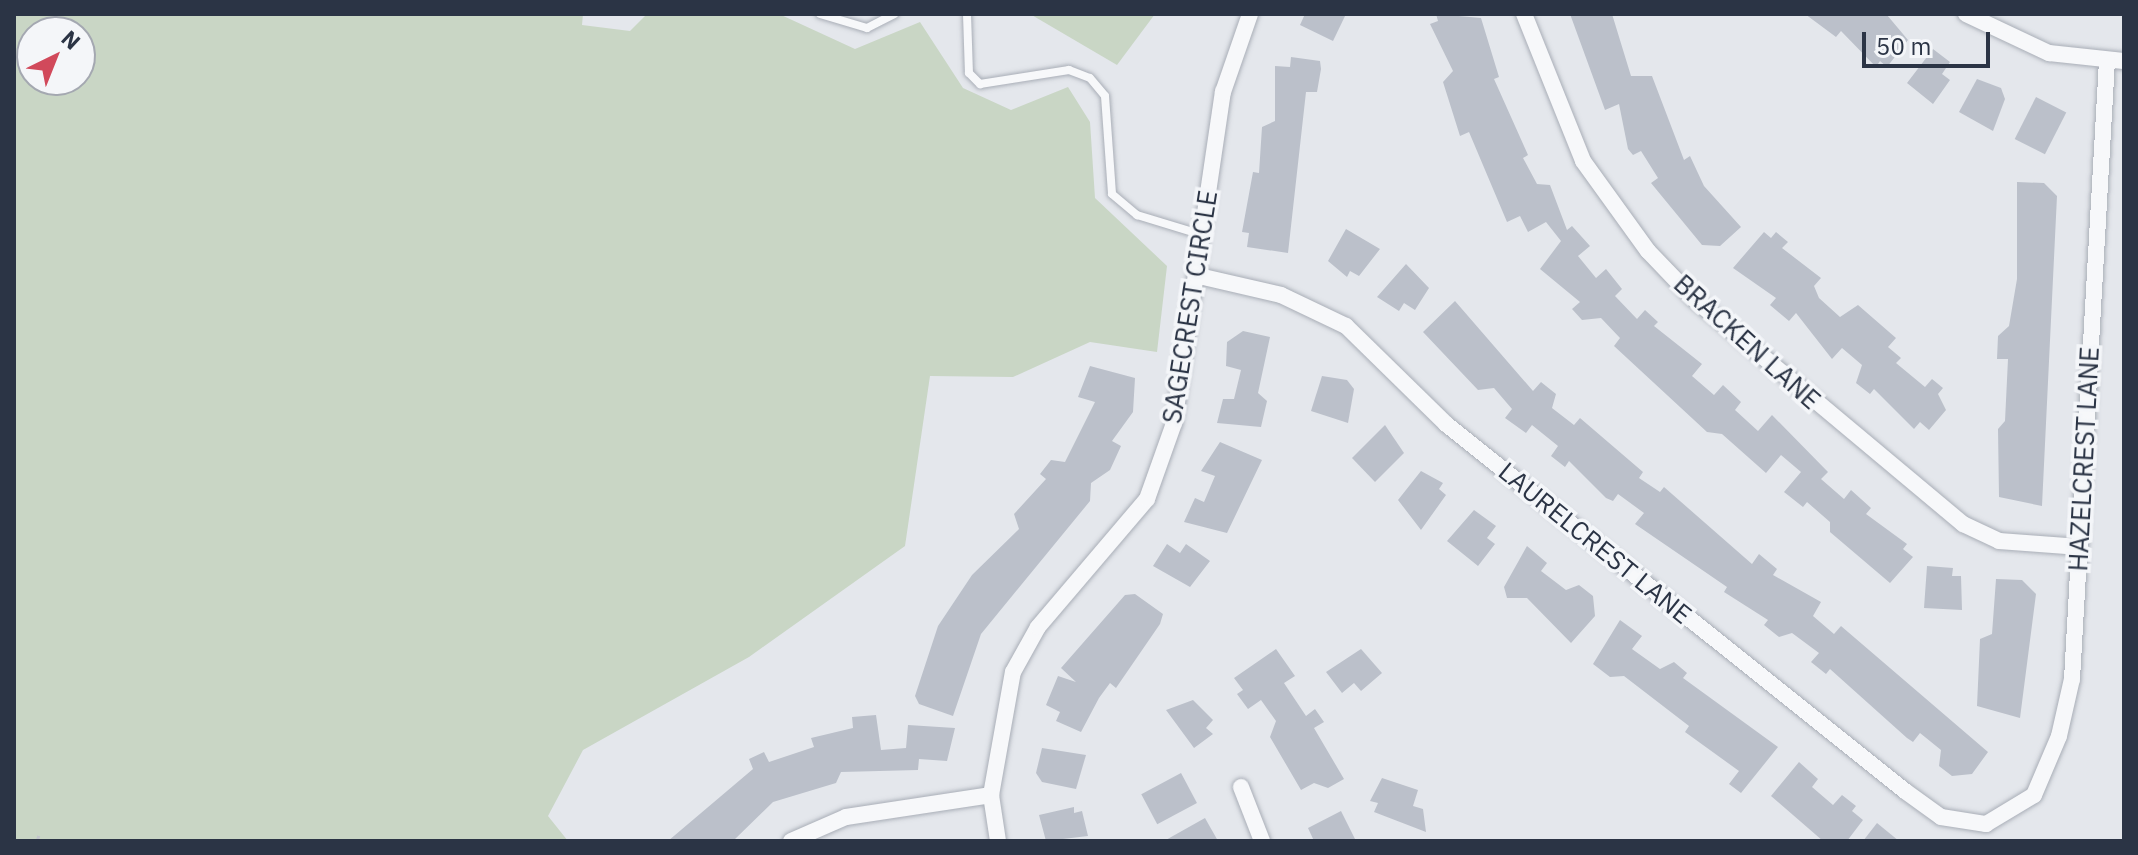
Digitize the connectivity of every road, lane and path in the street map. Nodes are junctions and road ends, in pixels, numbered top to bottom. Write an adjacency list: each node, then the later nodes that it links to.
1 (820, 14): 2 (lane)
2 (895, 14)
3 (967, 14): 8 (lane)
4 (1250, 14): 8 (street, SAGECREST CIRCLE)
5 (1524, 14): 10 (street, BRACKEN LANE)
6 (1966, 14): 7 (street)
7 (2115, 61): 10 (street, HAZELCREST LANE)
8 (1204, 236): 9 (street, SAGECREST CIRCLE)
9 (1199, 276): 12 (street, SAGECREST CIRCLE); 13 (street, LAURELCREST LANE)
10 (2080, 547): 13 (street, HAZELCREST LANE)
11 (1241, 787): 18 (street)
12 (991, 795): 16 (street); 17 (street, SAGECREST CIRCLE)
13 (1986, 824)
14 (39, 835): 15 (path)
15 (37, 841)
16 (791, 841)
17 (998, 841)
18 (1262, 841)

